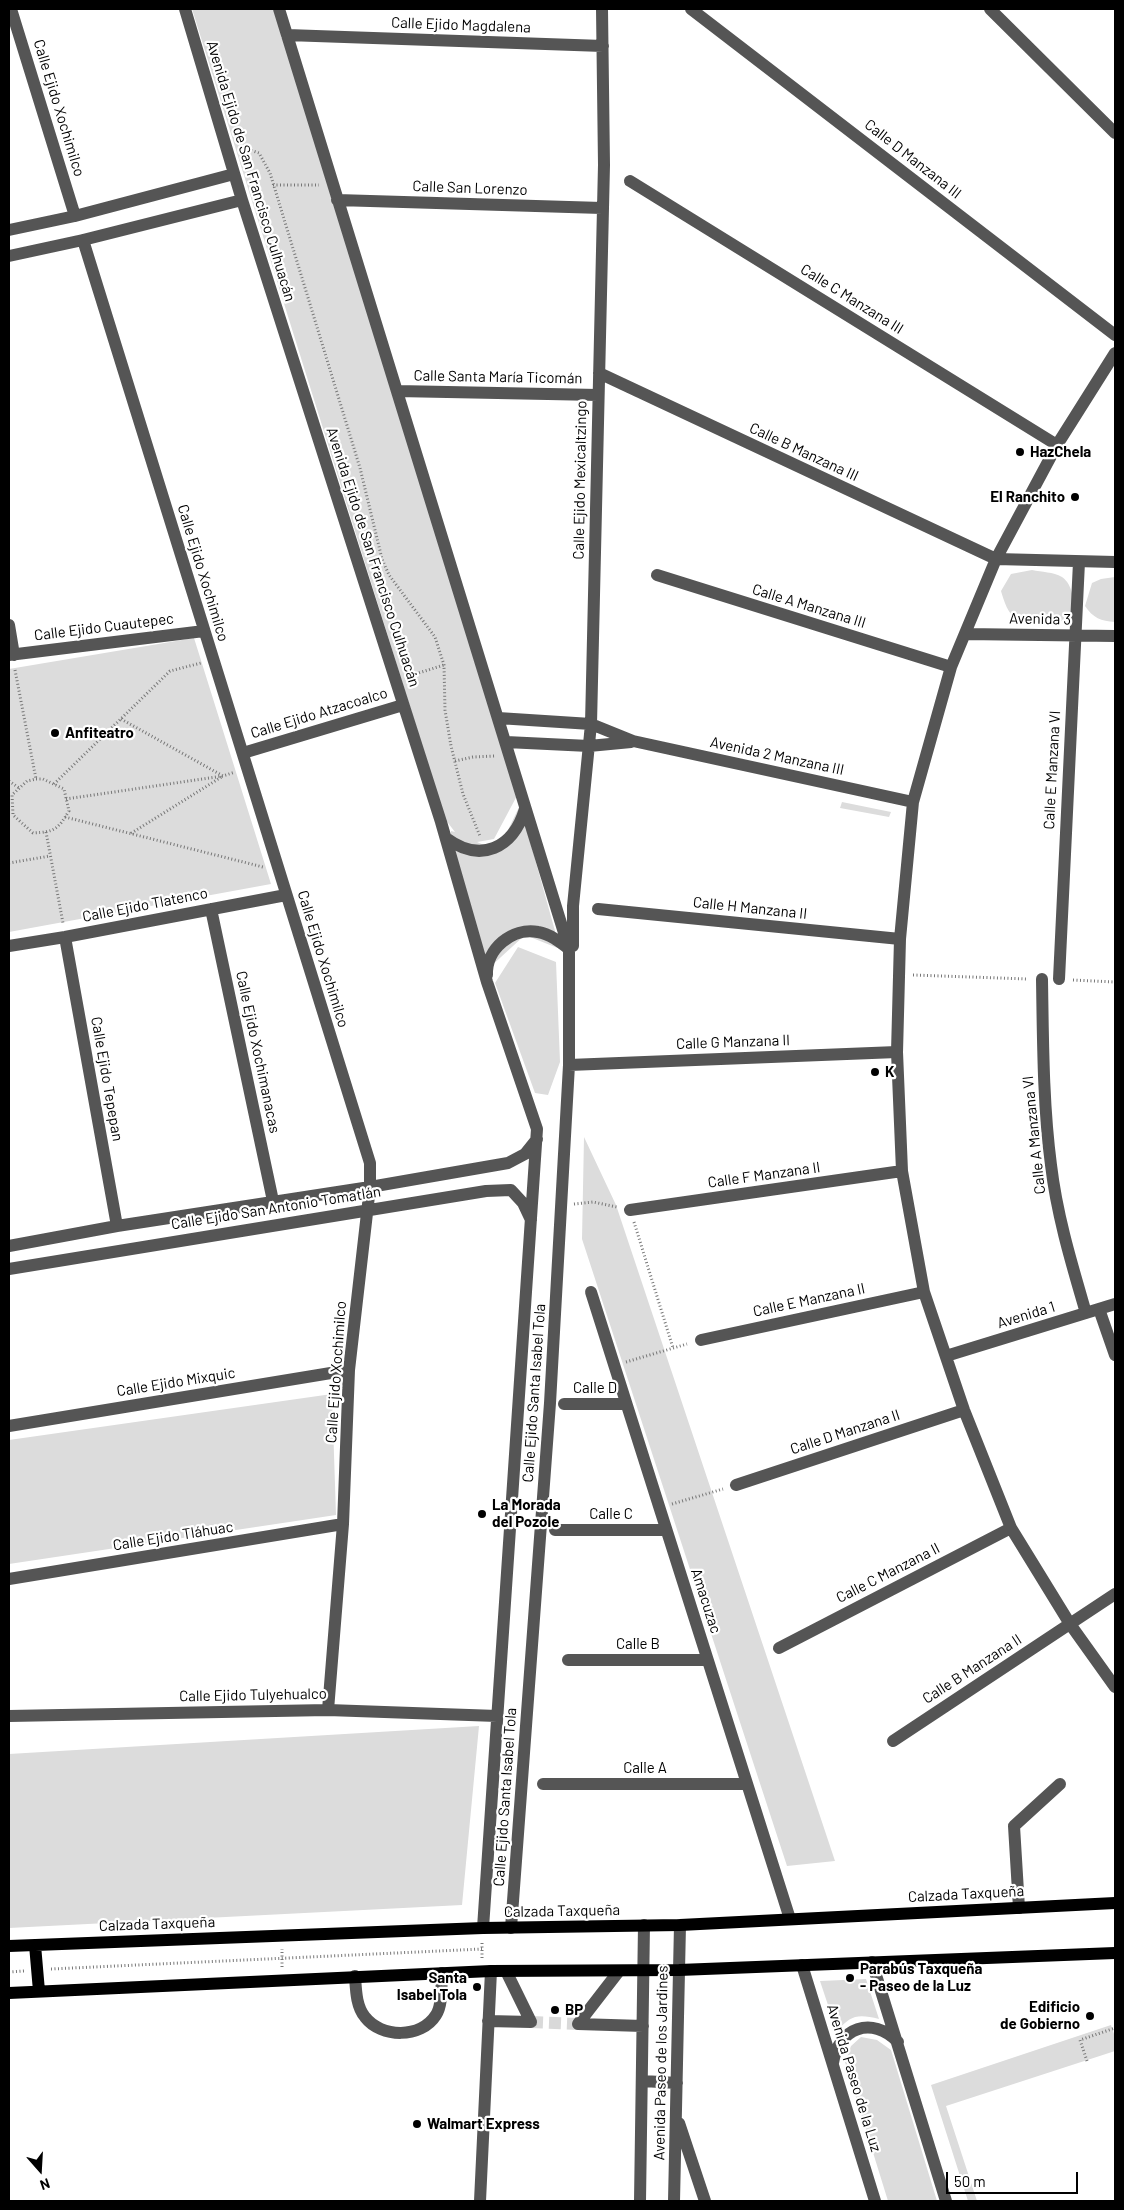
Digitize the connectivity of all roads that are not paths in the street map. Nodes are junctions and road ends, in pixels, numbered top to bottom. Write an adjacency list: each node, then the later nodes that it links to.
1 (11, 9): 15 (street, Calle Ejido Xochimilco)
2 (184, 9): 10 (street, Avenida Ejido de San Francisco Culhuacán)
3 (279, 9): 7 (street)
4 (602, 9): 8 (street, Calle Ejido Mexicaltzingo)
5 (691, 9): 19 (street, Calle D Manzana III)
6 (990, 9): 9 (street)
7 (287, 35): 8 (street, Calle Ejido Magdalena); 13 (street)
8 (603, 46): 14 (street, Calle Ejido Mexicaltzingo)
9 (1115, 133)
10 (234, 174): 12 (street, Avenida Ejido de San Francisco Culhuacán); 15 (street)
11 (630, 181): 24 (street, Calle C Manzana III)
12 (242, 200): 17 (street); 36 (street, Avenida Ejido de San Francisco Culhuacán)
13 (337, 200): 14 (street, Calle San Lorenzo); 22 (street)
14 (602, 208): 21 (street, Calle Ejido Mexicaltzingo)
15 (75, 216): 16 (street)
16 (9, 230)
17 (83, 240): 18 (street); 30 (street, Calle Ejido Xochimilco)
18 (9, 256)
19 (1115, 335)
20 (1115, 353): 24 (street)
21 (599, 373): 23 (street, Calle Ejido Mexicaltzingo); 25 (street, Calle B Manzana III)
22 (397, 391): 23 (street, Calle Santa María Ticomán); 37 (street)
23 (598, 395): 38 (street, Calle Ejido Mexicaltzingo)
24 (1057, 445): 25 (street)
25 (996, 559): 26 (street); 31 (street)
26 (1079, 562): 27 (street); 32 (street, Calle E Manzana VI)
27 (1115, 562)
28 (657, 575): 35 (street, Calle A Manzana III)
29 (9, 625): 34 (street)
30 (204, 631): 34 (street, Calle Ejido Cuautepec); 42 (street, Calle Ejido Xochimilco)
31 (965, 634): 32 (street, Avenida 3); 35 (street)
32 (1075, 636): 33 (street, Avenida 3); 54 (street, Calle E Manzana VI)
33 (1115, 636)
34 (11, 655)
35 (951, 667): 43 (street)
36 (403, 704): 42 (street, Calle Ejido Atzacoalco); 45 (street, Avenida Ejido de San Francisco Culhuacán)
37 (498, 718): 38 (street, Avenida 2 Manzana III); 40 (street)
38 (591, 724): 39 (street, Avenida 2 Manzana III); 41 (street, Calle Ejido Mexicaltzingo)
39 (633, 741): 41 (street, Avenida 2 Manzana III); 43 (street, Avenida 2 Manzana III)
40 (506, 742): 41 (street, Avenida 2 Manzana III); 44 (street)
41 (589, 746): 52 (street, Calle Ejido Mexicaltzingo)
42 (243, 752): 46 (street, Calle Ejido Xochimilco)
43 (913, 802): 50 (street)
44 (525, 809): 45 (street); 52 (street)
45 (446, 838): 55 (street, Avenida Ejido de San Francisco Culhuacán)
46 (286, 895): 48 (street, Calle Ejido Tlatenco); 61 (street, Calle Ejido Xochimilco)
47 (598, 908): 50 (street, Calle H Manzana II)
48 (211, 909): 49 (street, Calle Ejido Tlatenco); 62 (street, Calle Ejido Xochimanacas)
49 (65, 937): 51 (street, Calle Ejido Tlatenco); 66 (street, Calle Ejido Tepepan)
50 (900, 939): 56 (street)
51 (9, 946)
52 (569, 949): 55 (street); 57 (street, Calle Ejido Santa Isabel Tola)
53 (1042, 979): 73 (street, Calle A Manzana VI)
54 (1059, 979)
55 (487, 982): 58 (street, Avenida Ejido de San Francisco Culhuacán)
56 (897, 1052): 57 (street, Calle G Manzana II); 60 (street)
57 (569, 1064): 107 (street, Calle Ejido Santa Isabel Tola)
58 (533, 1114): 59 (street, Calle Ejido Santa Isabel Tola)
59 (537, 1139): 61 (street, Calle Ejido San Antonio Tomatlán); 65 (street, Calle Ejido Santa Isabel Tola)
60 (902, 1171): 64 (street, Calle F Manzana II); 70 (street)
61 (370, 1187): 62 (street, Calle Ejido San Antonio Tomatlán); 63 (street, Calle Ejido Xochimilco)
62 (273, 1201): 66 (street, Calle Ejido San Antonio Tomatlán)
63 (368, 1209): 65 (street, Calle Ejido San Antonio Tomatlán); 68 (street, Calle Ejido San Antonio Tomatlán); 77 (street, Calle Ejido Xochimilco)
64 (630, 1210)
65 (532, 1221): 96 (street, Calle Ejido Santa Isabel Tola)
66 (117, 1226): 67 (street, Calle Ejido San Antonio Tomatlán)
67 (9, 1246)
68 (9, 1269)
69 (591, 1292): 79 (street, Amacuzac)
70 (924, 1292): 74 (street, Calle E Manzana II); 76 (street)
71 (1115, 1304): 72 (street, Avenida 1)
72 (1099, 1309): 73 (street, Avenida 1); 75 (street)
73 (1086, 1313): 76 (street, Avenida 1)
74 (701, 1340)
75 (1115, 1355)
76 (946, 1356): 80 (street)
77 (349, 1370): 81 (street, Calle Ejido Mixquic); 83 (street, Calle Ejido Xochimilco)
78 (564, 1404): 79 (street, Calle D)
79 (626, 1404): 86 (street, Amacuzac)
80 (964, 1410): 82 (street, Calle D Manzana II); 84 (street)
81 (9, 1426)
82 (736, 1485)
83 (343, 1524): 87 (street, Calle Ejido Tláhuac); 94 (street, Calle Ejido Xochimilco)
84 (1011, 1528): 89 (street); 90 (street, Calle C Manzana II)
85 (555, 1530): 86 (street, Calle C)
86 (666, 1530): 92 (street, Amacuzac)
87 (9, 1579)
88 (1115, 1594): 89 (street)
89 (1070, 1624): 93 (street); 97 (street, Calle B Manzana II)
90 (779, 1648)
91 (568, 1660): 92 (street, Calle B)
92 (707, 1660): 99 (street, Amacuzac)
93 (1115, 1687)
94 (328, 1710): 95 (street, Calle Ejido Tulyehualco); 96 (street, Calle Ejido Tulyehualco)
95 (9, 1716)
96 (497, 1716): 106 (street, Calle Ejido Santa Isabel Tola)
97 (893, 1741)
98 (543, 1784): 99 (street, Calle A)
99 (747, 1784): 103 (street, Amacuzac)
100 (1060, 1784): 102 (street)
101 (1115, 1903): 102 (main road, Calzada Taxqueña)
102 (1019, 1908): 103 (main road, Calzada Taxqueña)
103 (790, 1919): 105 (main road, Calzada Taxqueña)
104 (644, 1925): 105 (main road, Calzada Taxqueña); 107 (main road, Calzada Taxqueña); 117 (street, Avenida Paseo de los Jardines)
105 (680, 1925): 114 (street, Avenida Paseo de los Jardines)
106 (483, 1928): 107 (main road, Calzada Taxqueña); 108 (main road, Calzada Taxqueña)
107 (511, 1928)
108 (35, 1945): 109 (main road, Calzada Taxqueña); 120 (main road)
109 (9, 1946)
110 (1115, 1953): 111 (main road)
111 (872, 1962): 112 (main road); 124 (street)
112 (802, 1965): 114 (main road); 125 (street, Avenida Paseo de la Luz)
113 (619, 1970): 116 (main road); 117 (main road); 123 (street)
114 (679, 1970): 117 (main road); 127 (street, Avenida Paseo de los Jardines)
115 (486, 1971): 116 (main road); 118 (main road); 122 (street)
116 (506, 1971): 122 (street)
117 (644, 1971): 123 (street, Avenida Paseo de los Jardines)
118 (442, 1973): 119 (main road); 119 (street)
119 (355, 1976): 120 (main road)
120 (39, 1991): 121 (main road)
121 (9, 1993)
122 (488, 2021): 129 (street)
123 (643, 2026): 126 (street, Avenida Paseo de los Jardines)
124 (898, 2042): 125 (street); 134 (street)
125 (832, 2063): 133 (street, Avenida Paseo de la Luz)
126 (643, 2081): 127 (street); 130 (street, Avenida Paseo de los Jardines)
127 (678, 2083): 128 (street, Avenida Paseo de los Jardines)
128 (677, 2114): 131 (street, Avenida Paseo de los Jardines); 132 (street)
129 (480, 2201)
130 (640, 2201)
131 (674, 2201)
132 (705, 2201)
133 (875, 2201)
134 (946, 2201)

